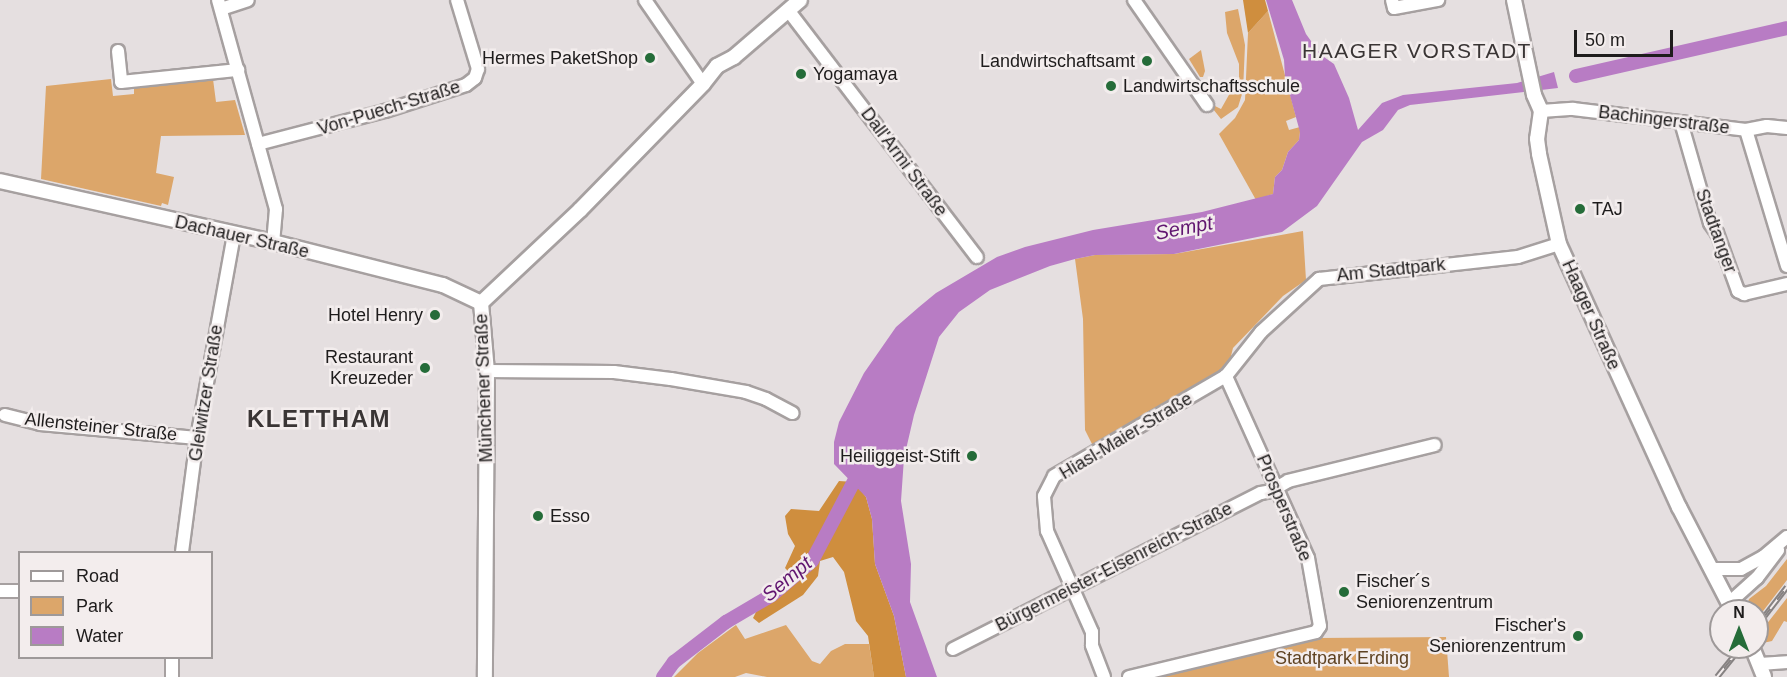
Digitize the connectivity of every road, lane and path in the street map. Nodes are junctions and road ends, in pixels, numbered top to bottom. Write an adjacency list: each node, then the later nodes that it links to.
1 (248, 0): 9 (street)
2 (457, 0): 19 (street, Von-Puech-Straße)
3 (645, 0): 13 (street)
4 (800, 0): 10 (street, Münchener Straße)
5 (1134, 0): 14 (street)
6 (1392, 0): 7 (street)
7 (1438, 0)
8 (1514, 0): 15 (street)
9 (220, 4): 12 (street)
10 (788, 10): 13 (street, Münchener Straße); 24 (street, Dall'Armi Straße)
11 (118, 51): 12 (street)
12 (238, 70): 19 (street)
13 (703, 84): 27 (street, Münchener Straße)
14 (1207, 105)
15 (1541, 111): 16 (street, Bachingerstraße); 23 (street, Haager Straße)
16 (1681, 122): 18 (street, Bachingerstraße); 26 (street, Stadtanger)
17 (1787, 128): 18 (street, Bachingerstraße)
18 (1746, 130): 25 (street)
19 (258, 144): 22 (street)
20 (0, 182): 21 (street, Dachauer Straße)
21 (234, 235): 22 (street, Dachauer Straße); 32 (street, Gleiwitzer Straße)
22 (273, 242): 27 (street, Dachauer Straße)
23 (1559, 243): 29 (street, Am Stadtpark); 37 (street, Haager Straße)
24 (977, 257)
25 (1787, 266)
26 (1787, 284)
27 (481, 303): 28 (street, Münchener Straße)
28 (487, 371): 30 (street); 48 (street, Münchener Straße)
29 (1226, 376): 34 (street, Prosperstraße); 38 (street, Hiasl-Maier-Straße)
30 (792, 413)
31 (5, 415): 32 (street, Allensteiner Straße)
32 (197, 438): 36 (street, Gleiwitzer Straße)
33 (1435, 445): 34 (street, Bürgermeister-Eisenreich-Straße)
34 (1277, 488): 38 (street, Bürgermeister-Eisenreich-Straße); 50 (street, Prosperstraße)
35 (1785, 539): 37 (street); 42 (street)
36 (182, 551)
37 (1711, 569): 41 (street, Haager Straße)
38 (1071, 587): 43 (street, Bürgermeister-Eisenreich-Straße); 49 (street, Hiasl-Maier-Straße)
39 (0, 591): 40 (street)
40 (18, 591)
41 (1727, 599)
42 (1738, 599)
43 (953, 649)
44 (172, 659): 47 (street)
45 (1787, 662): 46 (street)
46 (1762, 670)
47 (172, 677)
48 (484, 677)
49 (1104, 677)
50 (1129, 677)

